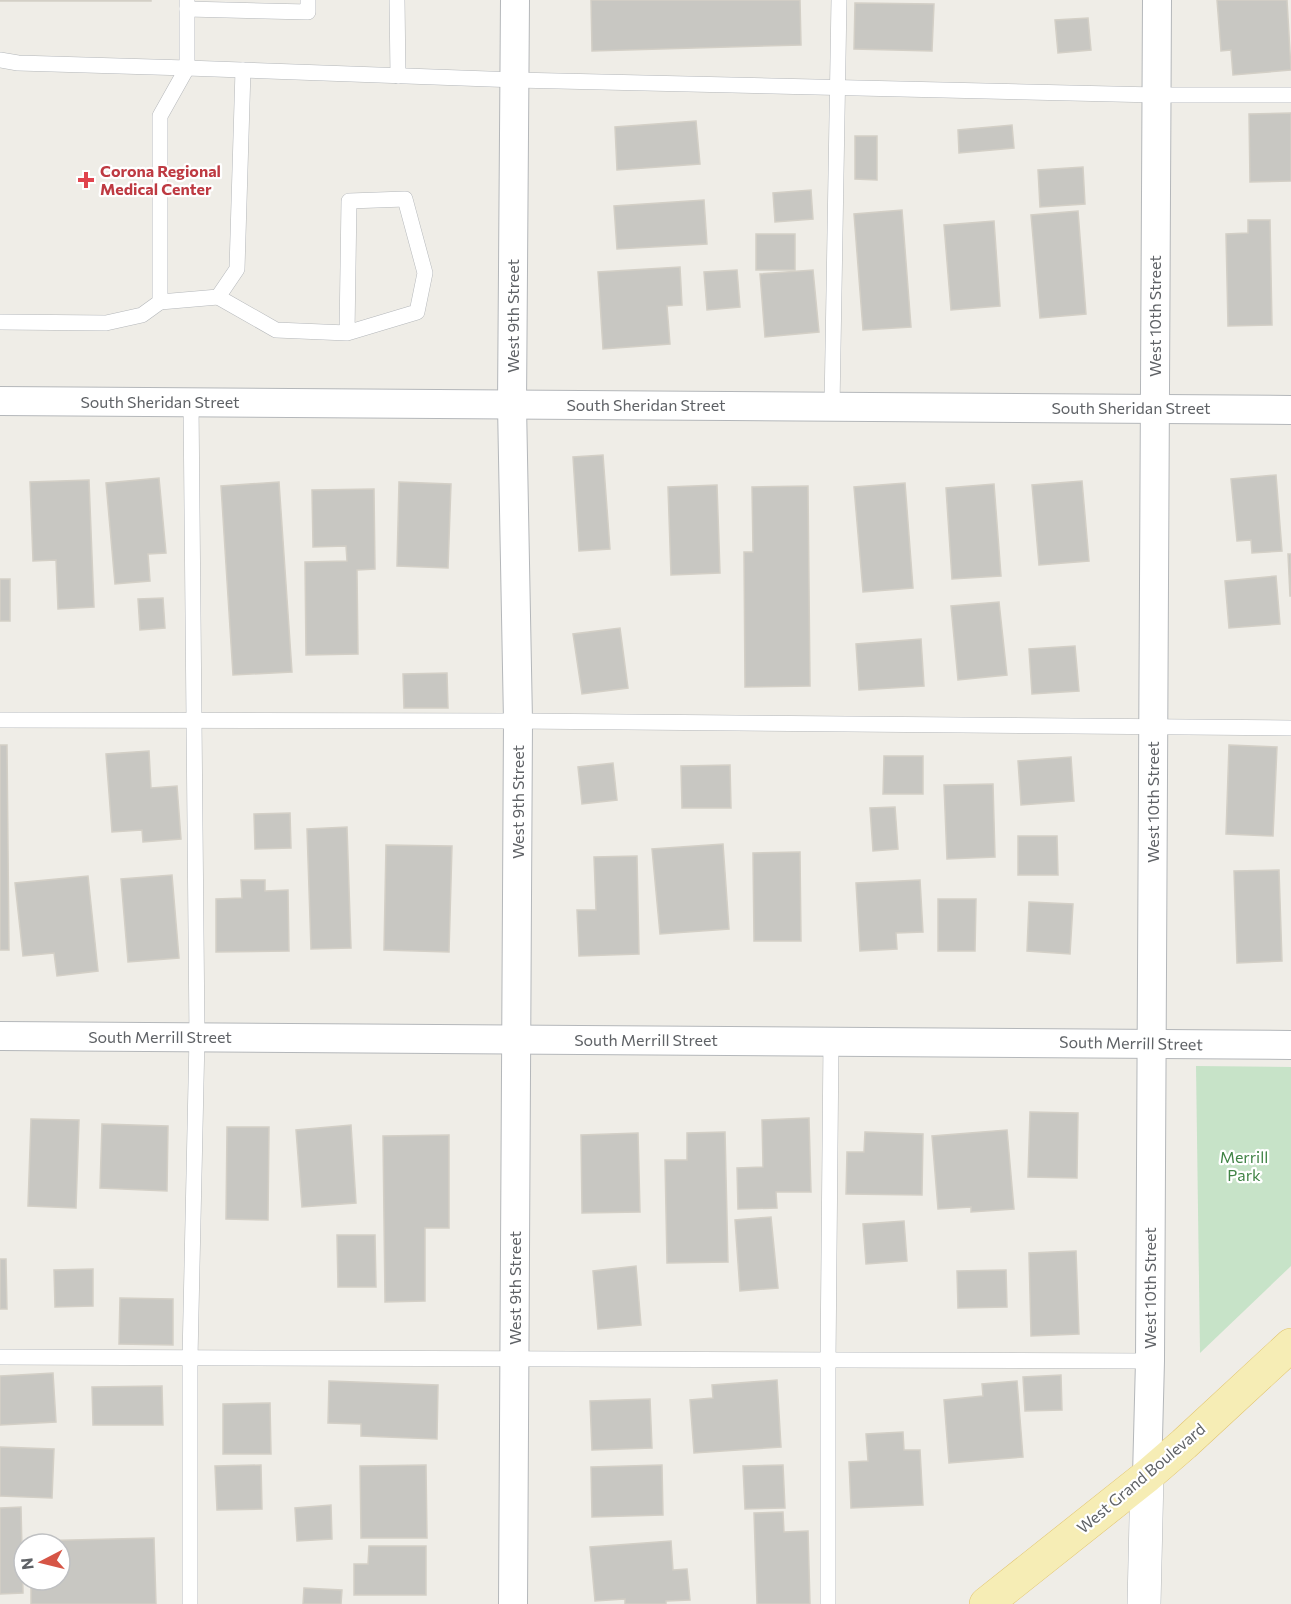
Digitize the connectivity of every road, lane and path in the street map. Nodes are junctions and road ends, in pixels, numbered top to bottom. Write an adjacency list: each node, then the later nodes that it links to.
1 (308, 0): 6 (lane)
2 (397, 0): 10 (lane)
3 (515, 0): 11 (street, West 9th Street)
4 (839, 0): 12 (lane)
5 (1157, 0): 14 (street, West 10th Street)
6 (187, 4): 8 (lane)
7 (0, 60): 8 (lane)
8 (186, 68): 9 (lane); 16 (lane)
9 (243, 70): 10 (lane); 15 (lane)
10 (398, 76): 11 (lane)
11 (514, 80): 12 (lane); 21 (street, West 9th Street)
12 (838, 88): 14 (lane); 22 (lane)
13 (1291, 94): 14 (lane)
14 (1156, 95): 23 (street, West 10th Street)
15 (218, 297): 16 (lane); 18 (lane)
16 (160, 302): 17 (lane)
17 (0, 322)
18 (347, 333): 18 (lane)
19 (0, 401): 20 (street, South Sheridan Street)
20 (191, 403): 21 (street, South Sheridan Street); 26 (lane)
21 (512, 405): 22 (street, South Sheridan Street); 27 (street, West 9th Street)
22 (832, 407): 23 (street, South Sheridan Street)
23 (1155, 409): 24 (street, South Sheridan Street); 28 (street, West 10th Street)
24 (1291, 410)
25 (0, 720): 26 (lane)
26 (194, 720): 27 (lane); 31 (lane)
27 (518, 721): 28 (lane); 32 (street, West 9th Street)
28 (1153, 727): 29 (lane); 34 (street, West 10th Street)
29 (1291, 728)
30 (0, 1036): 31 (street, South Merrill Street)
31 (197, 1037): 32 (street, South Merrill Street); 38 (lane)
32 (516, 1039): 33 (street, South Merrill Street); 39 (street, West 9th Street)
33 (831, 1041): 34 (street, South Merrill Street); 40 (lane)
34 (1151, 1043): 35 (street, South Merrill Street); 41 (street, West 10th Street)
35 (1291, 1045)
36 (1291, 1345): 42 (main road, West Grand Boulevard)
37 (0, 1357): 38 (lane)
38 (190, 1358): 39 (lane); 43 (lane)
39 (515, 1360): 40 (lane); 44 (street, West 9th Street)
40 (828, 1360): 41 (lane); 45 (lane)
41 (1150, 1361): 42 (street, West 10th Street)
42 (1147, 1476): 46 (main road, West Grand Boulevard); 47 (street, West 10th Street)
43 (190, 1604)
44 (513, 1604)
45 (828, 1604)
46 (986, 1604)
47 (1143, 1604)

